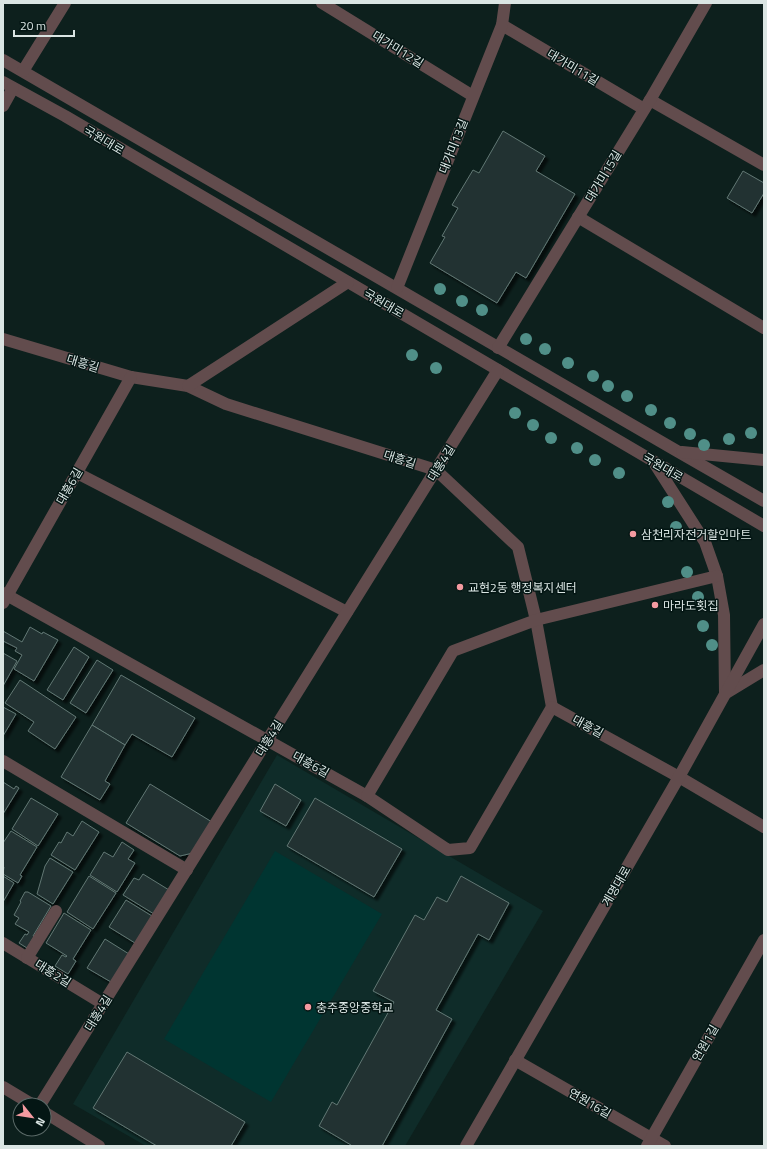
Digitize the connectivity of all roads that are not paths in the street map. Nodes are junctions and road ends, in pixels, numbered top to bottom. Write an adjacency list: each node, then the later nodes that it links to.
1 (65, 3): 7 (street)
2 (322, 3): 9 (street, 대가미12길)
3 (505, 3): 5 (street, 대가미13길)
4 (706, 3): 10 (street, 대가미15길)
5 (502, 25): 9 (street, 대가미13길); 10 (street, 대가미11길)
6 (3, 60): 7 (street, 국원대로)
7 (23, 71): 15 (street, 국원대로)
8 (8, 85): 11 (street); 14 (street, 국원대로)
9 (473, 96): 15 (street, 대가미13길)
10 (647, 104): 12 (street, 대가미11길); 13 (street, 대가미15길)
11 (3, 106)
12 (764, 165)
13 (578, 218): 16 (street); 18 (street, 대가미15길)
14 (348, 282): 19 (street, 국원대로); 21 (street)
15 (397, 288): 18 (street, 국원대로)
16 (764, 328)
17 (3, 339): 20 (street, 대흥길)
18 (498, 348): 22 (street, 국원대로)
19 (498, 370): 24 (street, 국원대로); 25 (street, 대흥4길)
20 (131, 377): 21 (street, 대흥길); 26 (street, 대흥6길)
21 (188, 386): 25 (street, 대흥길)
22 (676, 451): 23 (street); 27 (street, 국원대로)
23 (764, 460)
24 (653, 462): 28 (street, 국원대로); 29 (street)
25 (436, 470): 31 (street, 대흥4길); 32 (street, 대흥길)
26 (77, 473): 30 (street, 대흥6길); 31 (street)
27 (764, 500)
28 (764, 526)
29 (717, 576): 32 (street); 35 (street)
30 (4, 597): 37 (street, 대흥6길)
31 (347, 612): 37 (street, 대흥4길)
32 (536, 620): 36 (street, 대흥길); 40 (street)
33 (764, 624): 35 (street, 계명대로)
34 (764, 670): 35 (street)
35 (725, 694): 39 (street, 계명대로)
36 (552, 707): 39 (street, 대흥길); 40 (street, 대흥6길)
37 (268, 740): 40 (street, 대흥6길); 42 (street, 대흥4길)
38 (3, 761): 42 (street)
39 (679, 777): 41 (street); 48 (street, 계명대로)
40 (367, 796)
41 (764, 827)
42 (187, 870): 47 (street, 대흥4길)
43 (56, 911): 46 (street)
44 (764, 940): 53 (street, 연원1길)
45 (3, 943): 46 (street, 대흥2길)
46 (27, 958): 47 (street, 대흥2길)
47 (103, 1004): 51 (street, 대흥4길)
48 (515, 1060): 53 (street, 연원16길); 55 (street, 계명대로)
49 (3, 1087): 50 (street)
50 (20, 1097)
51 (45, 1097)
52 (52, 1117): 54 (street)
53 (649, 1142): 56 (street, 연원16길)
54 (99, 1146)
55 (466, 1146)
56 (665, 1146)

